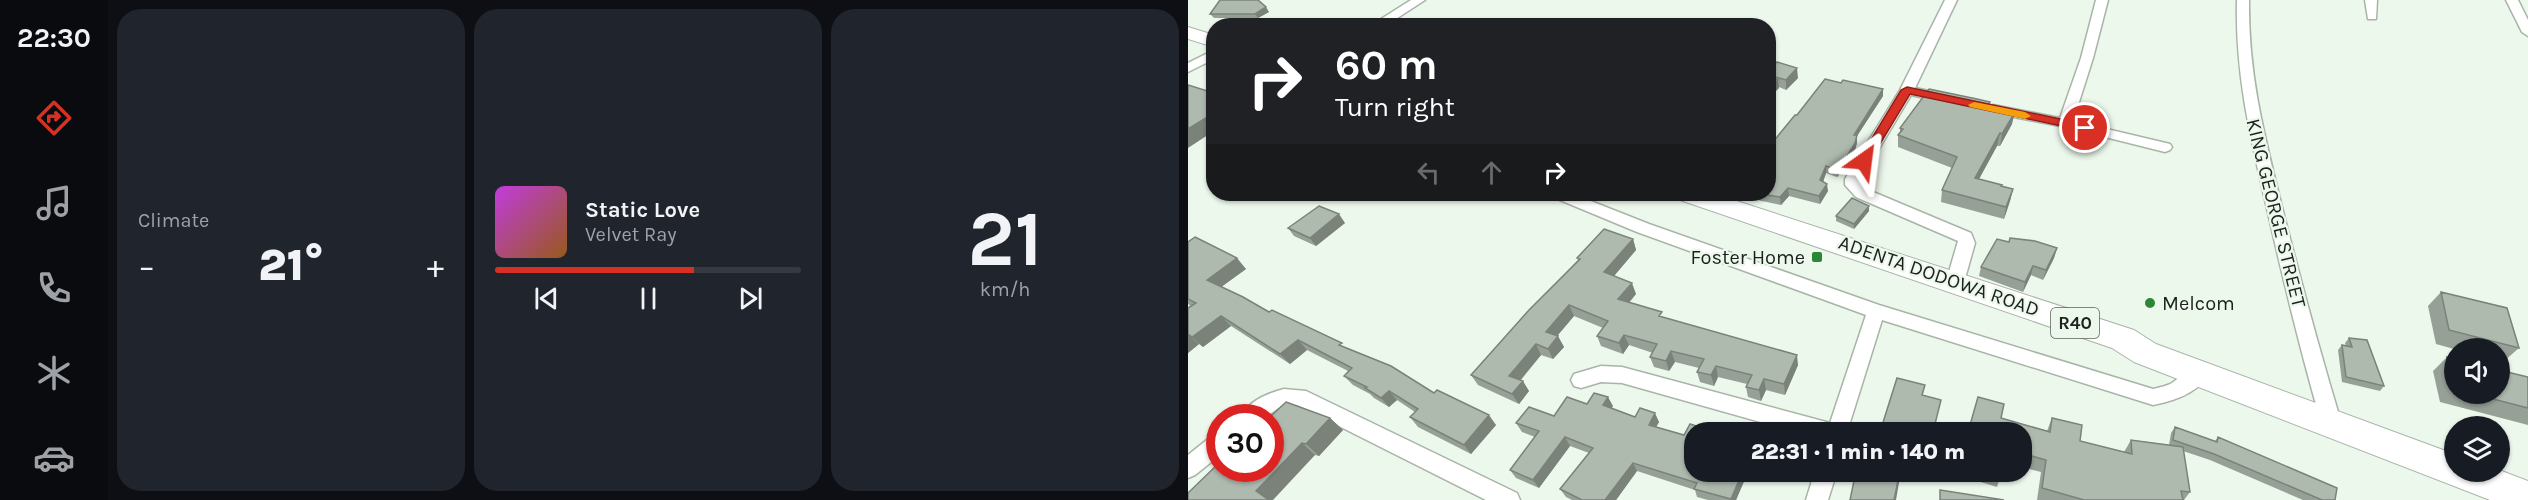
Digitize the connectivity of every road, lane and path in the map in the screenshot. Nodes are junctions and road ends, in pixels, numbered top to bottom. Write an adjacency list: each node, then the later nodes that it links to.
1 (1419, 0): 8 (street)
2 (1951, 0): 14 (street)
3 (2102, 0): 17 (street)
4 (2243, 0): 28 (street, KING GEORGE STREET)
5 (2371, 0): 7 (street)
6 (2512, 0): 9 (street)
7 (2372, 17)
8 (1389, 18)
9 (2528, 32)
10 (1188, 33): 11 (main road)
11 (1206, 39)
12 (1206, 58): 13 (street)
13 (1188, 68)
14 (1907, 90): 15 (street); 21 (street)
15 (1962, 102)
16 (1983, 107): 17 (street)
17 (2065, 123): 18 (street)
18 (2165, 147)
19 (1577, 201): 22 (street)
20 (1710, 201): 21 (main road, ADENTA DODOWA ROAD / R40)
21 (1955, 282): 23 (main road, ADENTA DODOWA ROAD / R40)
22 (1876, 311): 23 (street); 27 (street)
23 (2200, 372): 28 (main road, ADENTA DODOWA ROAD / R40)
24 (1581, 380): 26 (street)
25 (1267, 404): 35 (street)
26 (1792, 422)
27 (1840, 422)
28 (2331, 422): 30 (main road, ADENTA DODOWA ROAD / R40)
29 (1206, 453): 31 (street)
30 (2444, 466)
31 (1188, 468)
32 (1823, 482): 36 (street)
33 (2486, 482): 34 (main road, ADENTA DODOWA ROAD / R40)
34 (2528, 498)
35 (1509, 500)
36 (1817, 500)

